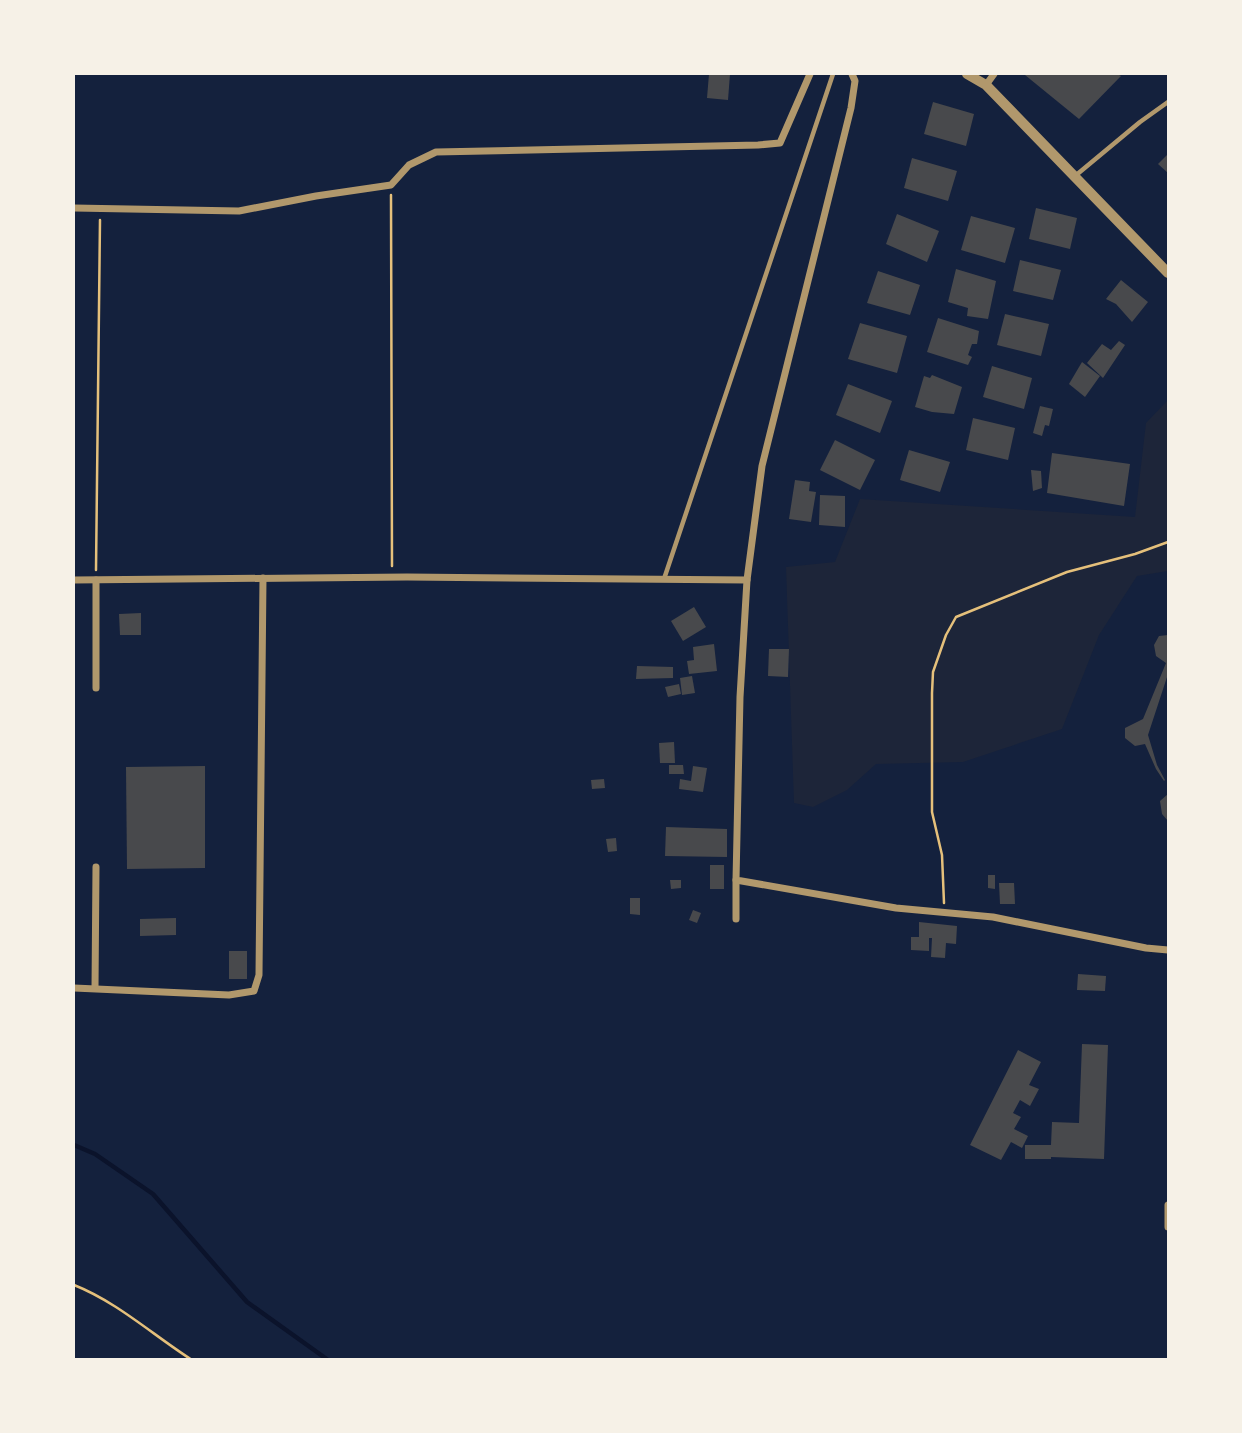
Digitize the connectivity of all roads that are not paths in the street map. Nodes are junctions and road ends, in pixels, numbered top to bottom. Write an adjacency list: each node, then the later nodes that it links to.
1 (810, 74): 9 (street)
2 (833, 74): 12 (lane)
3 (852, 74): 15 (street)
4 (969, 74): 6 (street)
5 (994, 74): 6 (street)
6 (986, 85): 8 (street)
7 (1168, 102): 8 (lane)
8 (1075, 177): 10 (street)
9 (74, 208)
10 (1168, 273)
11 (263, 578): 12 (street); 14 (street); 22 (street)
12 (664, 579): 15 (street)
13 (74, 580): 14 (street)
14 (96, 580): 16 (street)
15 (747, 580): 18 (street)
16 (96, 688)
17 (96, 867): 22 (street)
18 (736, 880): 19 (street); 20 (street)
19 (736, 919)
20 (1168, 950)
21 (74, 988): 22 (street)
22 (95, 988)
23 (1168, 1205): 24 (street)
24 (1168, 1227)

